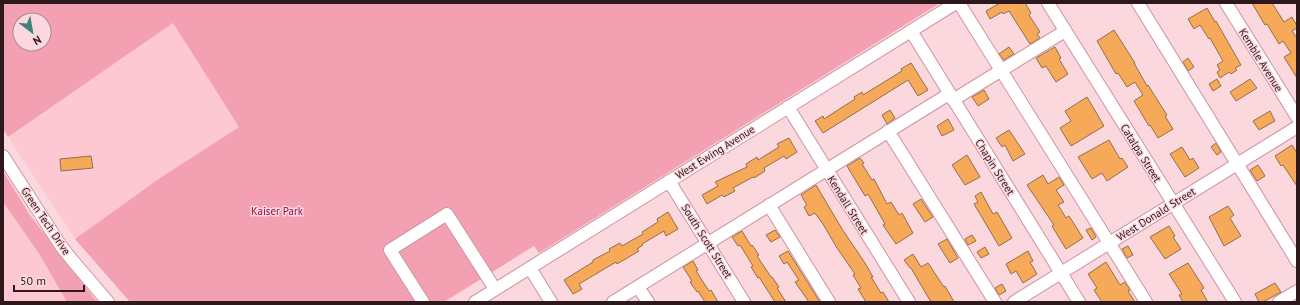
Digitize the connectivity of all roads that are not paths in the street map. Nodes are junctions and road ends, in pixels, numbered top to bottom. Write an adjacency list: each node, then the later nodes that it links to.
1 (958, 3): 5 (street, West Ewing Avenue); 7 (street)
2 (1048, 3): 6 (street, Catalpa Street)
3 (1138, 3): 14 (street)
4 (1226, 3): 10 (street, Kemble Avenue)
5 (911, 31): 8 (street, Chapin Street); 9 (street, West Ewing Avenue)
6 (1065, 31): 7 (street); 17 (street, Catalpa Street)
7 (1002, 71): 8 (street); 20 (street)
8 (951, 97): 12 (street); 23 (street, Chapin Street)
9 (788, 107): 15 (street, Kendall Street); 16 (street, West Ewing Avenue)
10 (1297, 117)
11 (1297, 127): 14 (street, West Donald Street)
12 (888, 131): 15 (street); 36 (street)
13 (3, 156): 27 (street, Green Tech Drive)
14 (1237, 163): 17 (street, West Donald Street); 21 (street)
15 (826, 170): 18 (street); 35 (street, Kendall Street)
16 (669, 181): 19 (street, South Scott Street); 22 (street, West Ewing Avenue)
17 (1173, 203): 20 (street, West Donald Street); 40 (street, Catalpa Street)
18 (769, 205): 19 (street); 34 (street)
19 (708, 243): 24 (street); 33 (street, South Scott Street)
20 (1109, 243): 23 (street, West Donald Street); 39 (street)
21 (1297, 261)
22 (530, 268): 25 (street, West Ewing Avenue); 30 (street)
23 (1061, 273): 37 (street, West Donald Street); 38 (street, Chapin Street)
24 (638, 286): 31 (street); 32 (street)
25 (495, 289): 28 (street); 29 (street, West Ewing Avenue)
26 (1297, 291): 41 (street)
27 (108, 302)
28 (423, 302)
29 (475, 302)
30 (551, 302)
31 (613, 302)
32 (648, 302)
33 (744, 302)
34 (829, 302)
35 (909, 302)
36 (995, 302)
37 (1014, 302)
38 (1079, 302)
39 (1146, 302)
40 (1235, 302)
41 (1279, 302)

